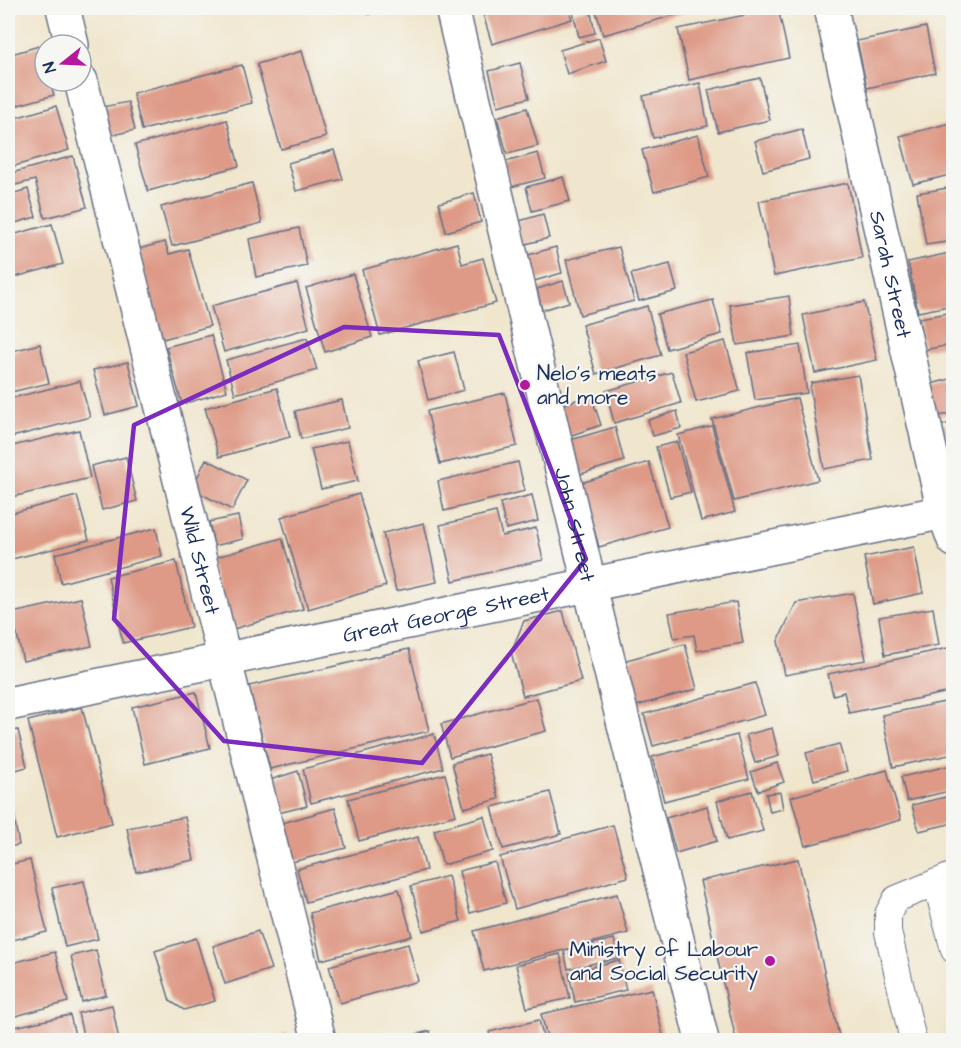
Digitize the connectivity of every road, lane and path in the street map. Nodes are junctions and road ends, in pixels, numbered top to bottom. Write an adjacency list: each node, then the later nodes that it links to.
1 (63, 8): 4 (street)
2 (452, 8): 7 (street, John Street)
3 (831, 8): 6 (street, Sarah Street)
4 (69, 33)
5 (84, 93): 8 (street, Wild Street)
6 (950, 520): 7 (street, Great George Street)
7 (589, 583): 8 (street, Great George Street); 13 (street, John Street)
8 (224, 657): 9 (street, Great George Street); 12 (street, Wild Street)
9 (8, 704)
10 (945, 878): 11 (lane); 14 (lane)
11 (954, 950)
12 (319, 1041)
13 (702, 1041)
14 (913, 1041)

